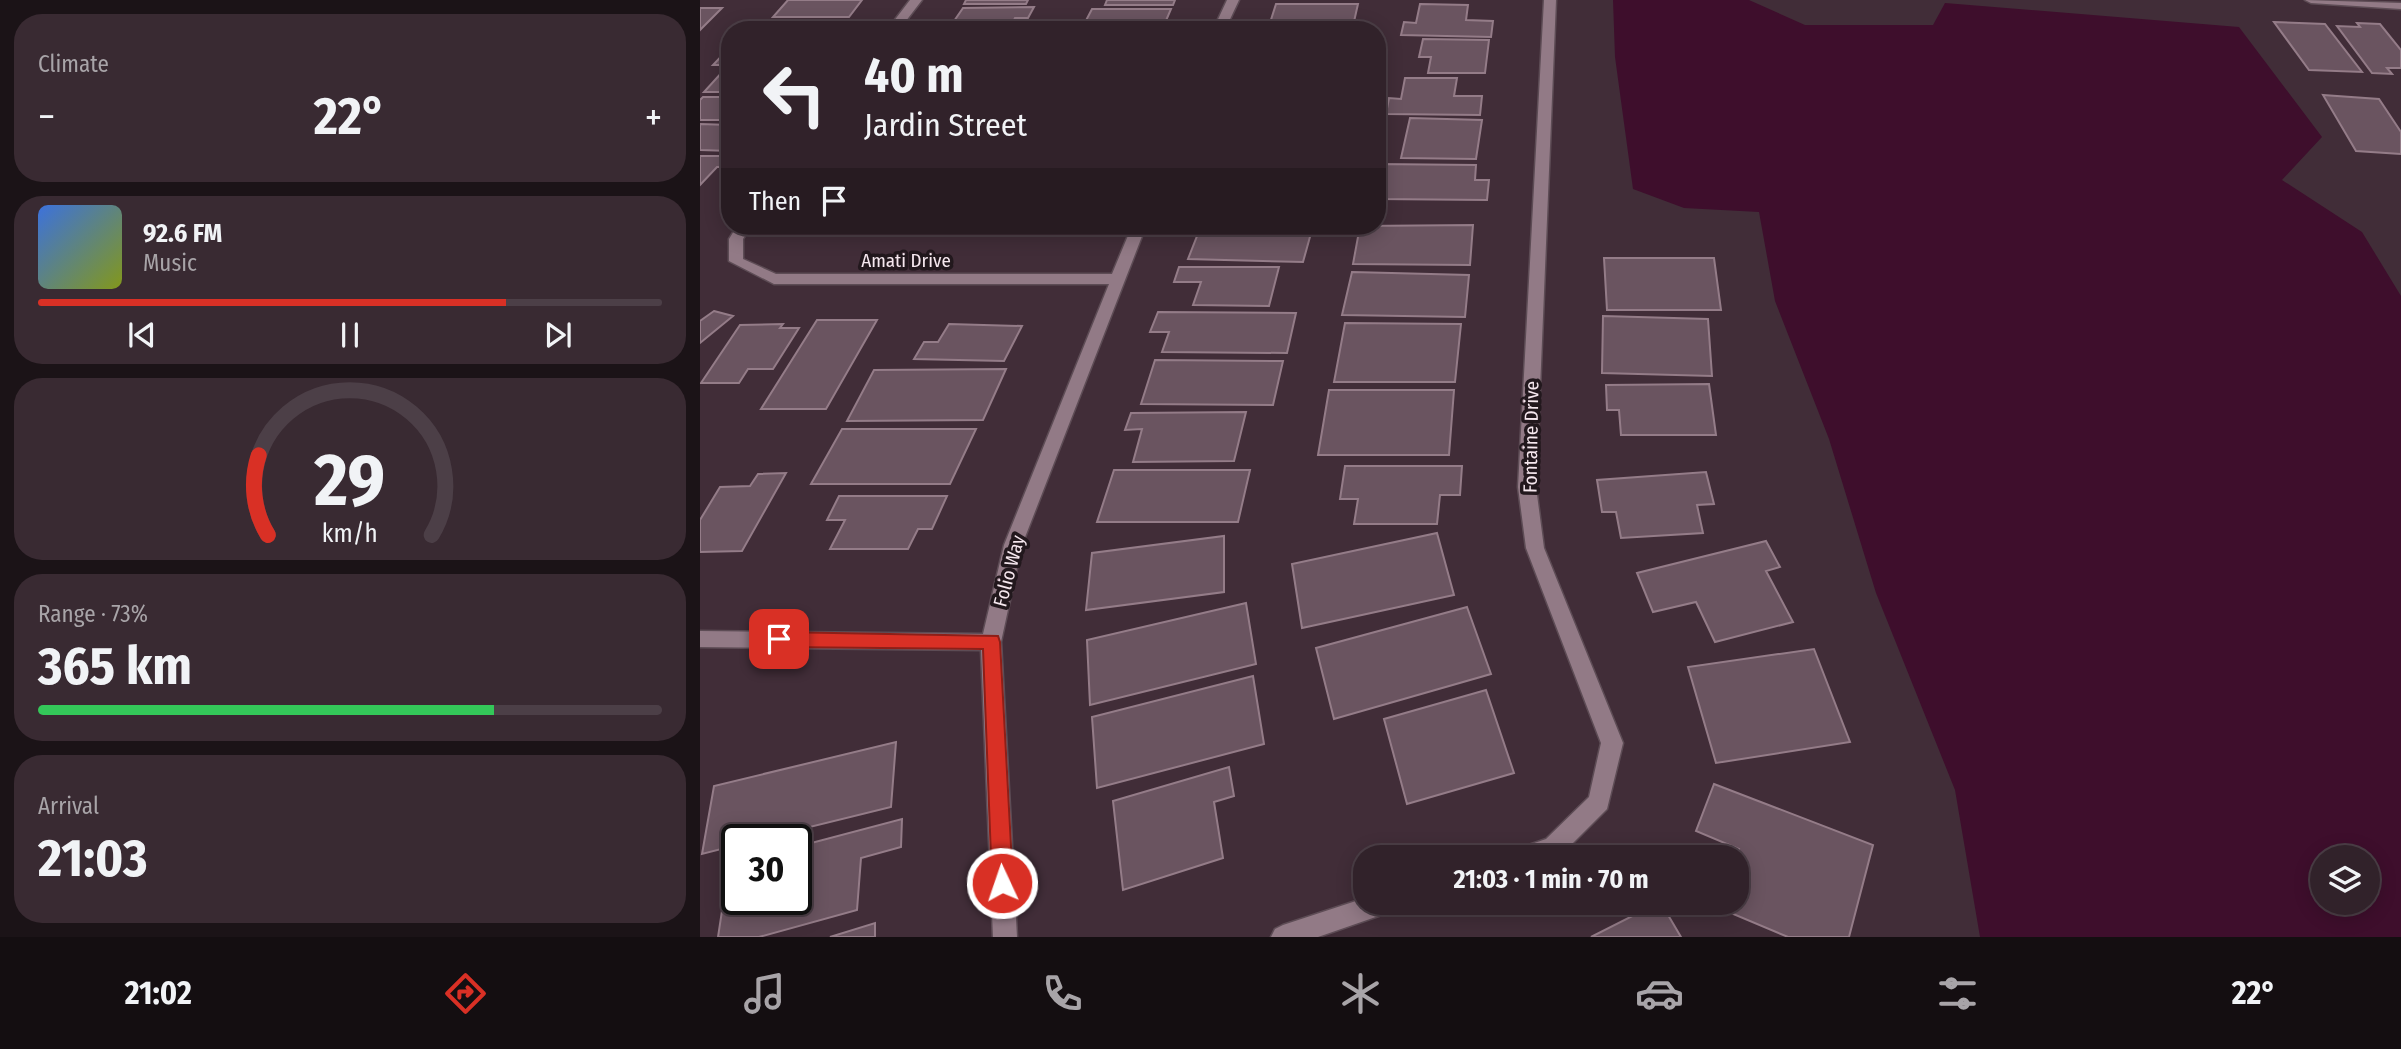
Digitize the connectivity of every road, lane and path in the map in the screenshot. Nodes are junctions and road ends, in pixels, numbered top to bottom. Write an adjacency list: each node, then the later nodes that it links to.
1 (916, 0): 6 (street)
2 (1233, 0): 7 (street)
3 (1550, 0): 13 (street, Fontaine Drive)
4 (2311, 0): 5 (street)
5 (2401, 6)
6 (900, 21)
7 (1223, 21)
8 (738, 235): 10 (street, Amati Drive)
9 (1135, 235): 10 (street, Folio Way)
10 (1117, 279): 12 (street, Folio Way)
11 (700, 639): 12 (street)
12 (991, 642): 15 (street, Folio Way)
13 (1555, 845)
14 (1353, 914): 16 (street)
15 (1005, 937)
16 (1283, 937)

